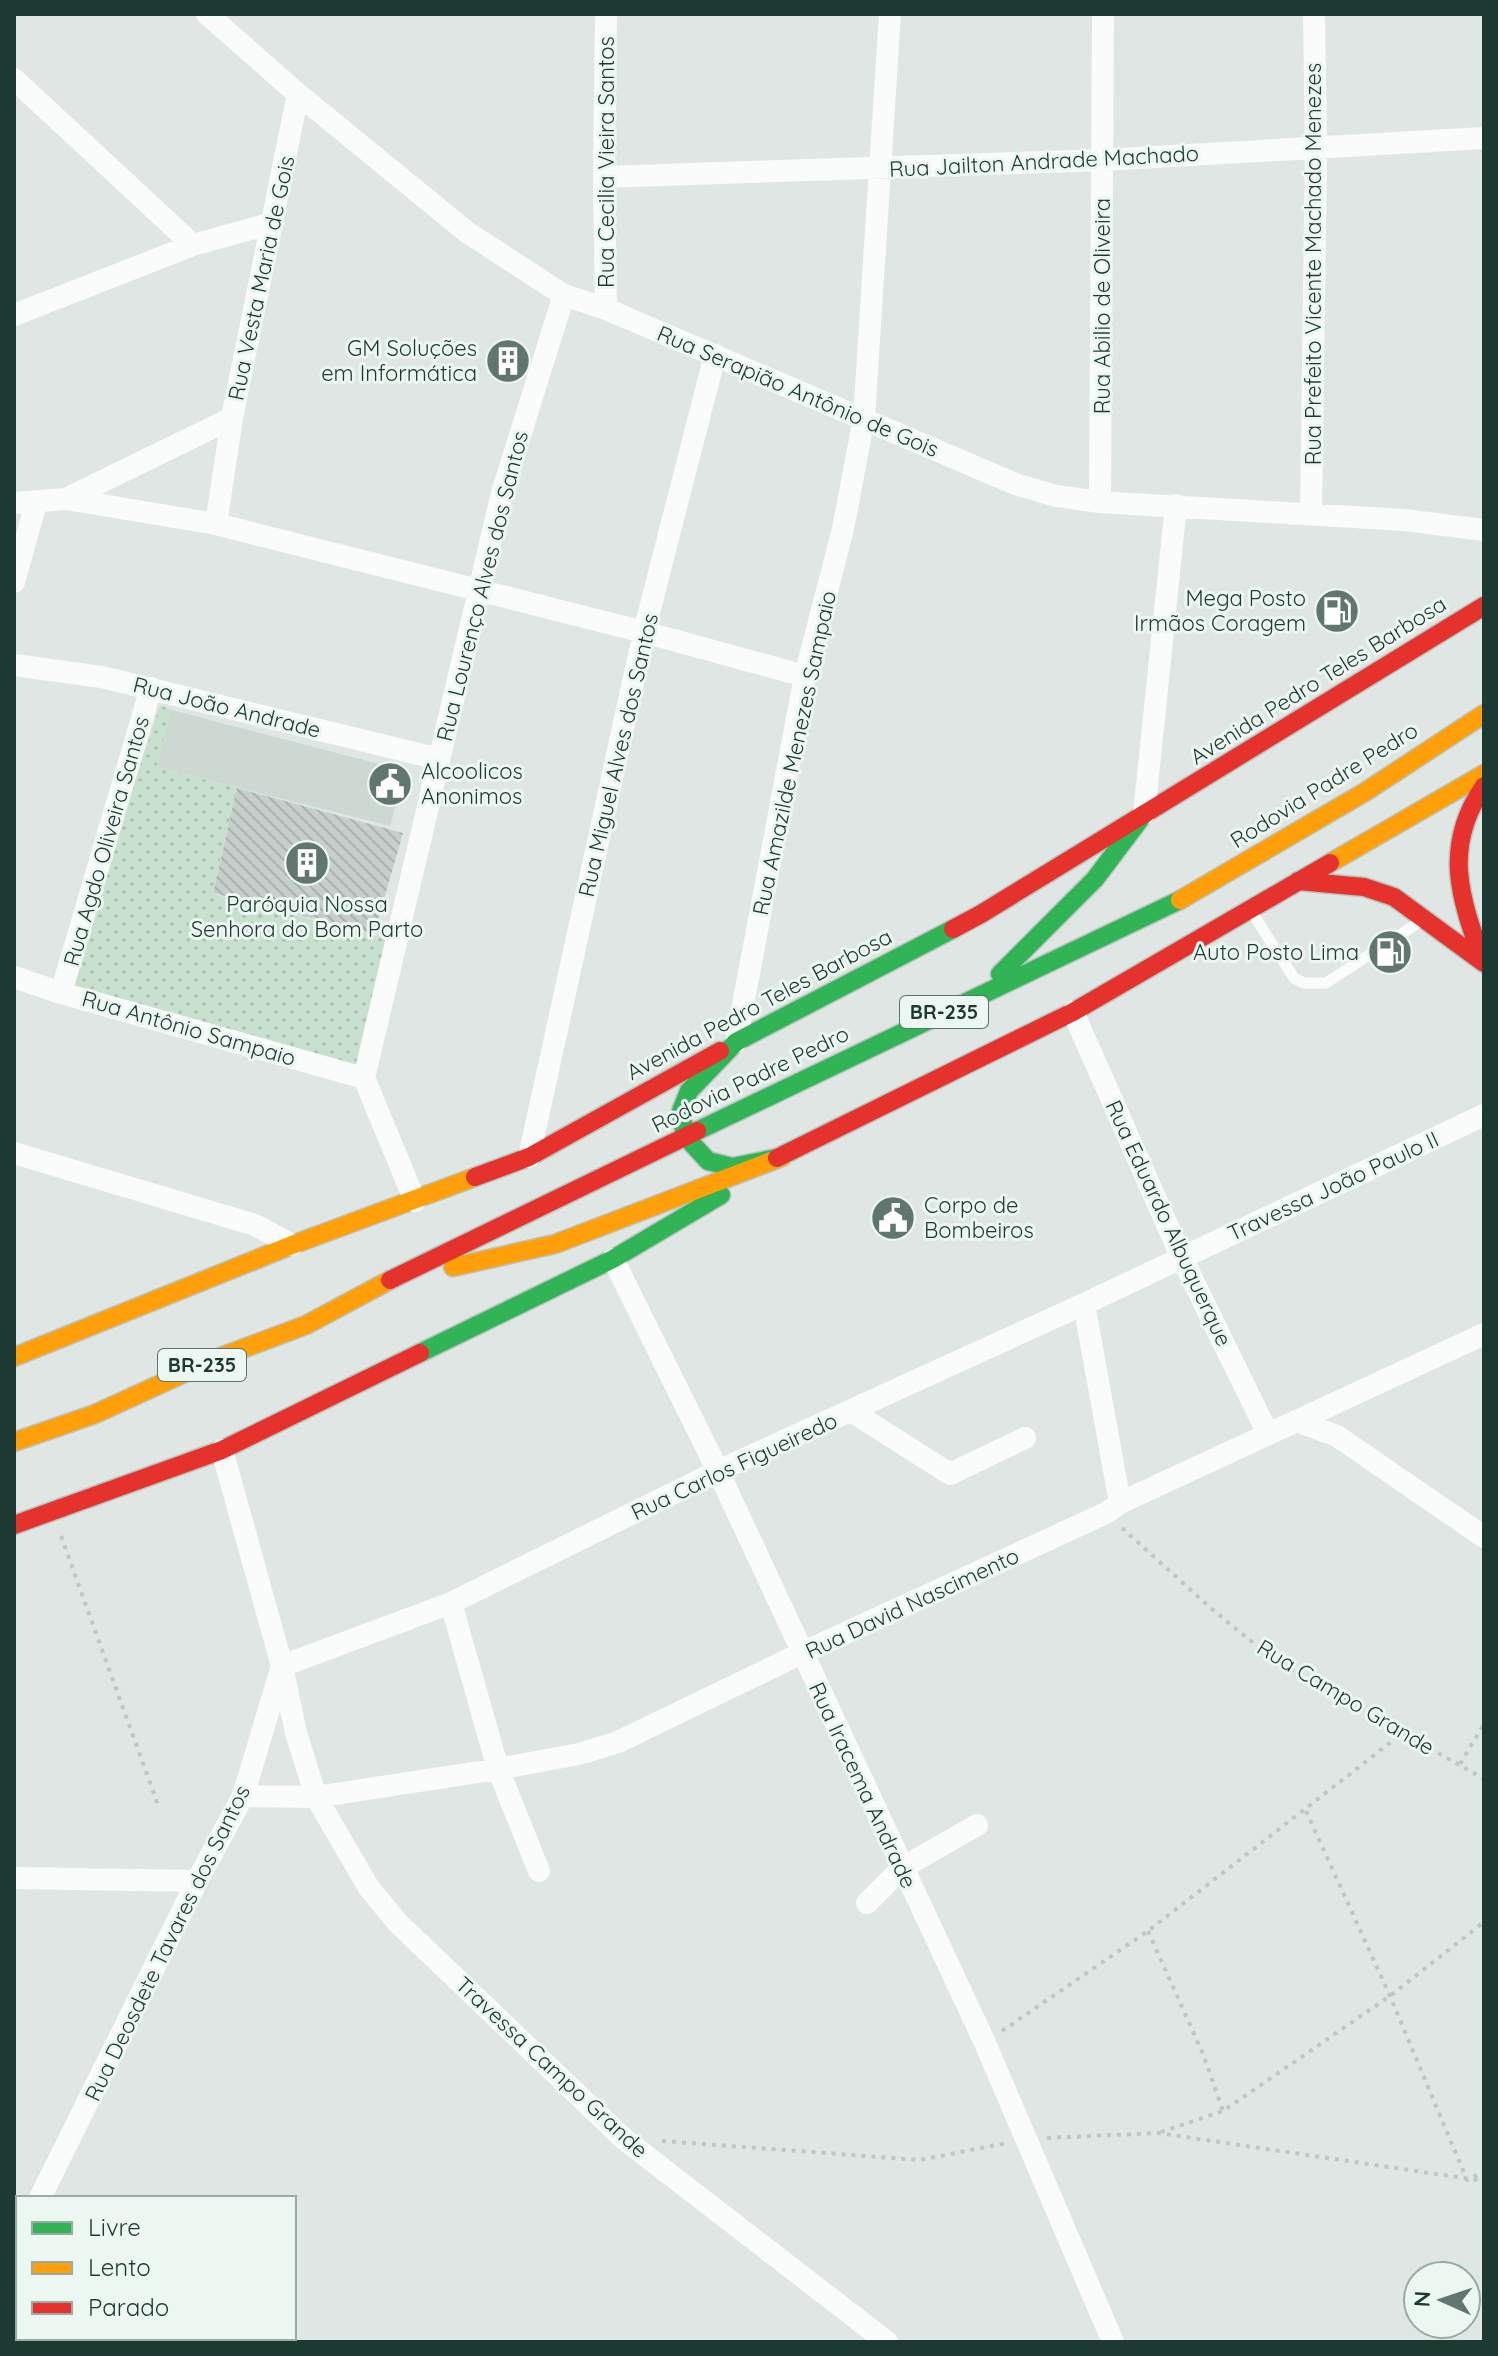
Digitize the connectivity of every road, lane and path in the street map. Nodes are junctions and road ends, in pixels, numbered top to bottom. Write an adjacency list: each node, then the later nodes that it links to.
1 (207, 14): 7 (street, Rua Serapião Antônio de Gois)
2 (606, 14): 12 (street, Rua Cecilia Vieira Santos)
3 (890, 14): 11 (street, Rua Amazilde Menezes Sampaio)
4 (1103, 14): 10 (street, Rua Abilio de Oliveira)
5 (1314, 14): 9 (street, Rua Prefeito Vicente Machado Menezes)
6 (14, 79): 14 (street)
7 (298, 94): 13 (street, Rua Vesta Maria de Gois); 15 (street, Rua Serapião Antônio de Gois)
8 (1484, 138): 9 (street, Rua Jailton Andrade Machado)
9 (1316, 147): 10 (street, Rua Jailton Andrade Machado); 25 (street, Rua Prefeito Vicente Machado Menezes)
10 (1103, 160): 11 (street, Rua Jailton Andrade Machado); 22 (street, Rua Abilio de Oliveira)
11 (879, 168): 12 (street, Rua Jailton Andrade Machado); 20 (street, Rua Amazilde Menezes Sampaio)
12 (604, 177): 17 (street, Rua Cecilia Vieira Santos)
13 (273, 223): 14 (street); 19 (street, Rua Vesta Maria de Gois)
14 (193, 245): 16 (street)
15 (564, 295): 17 (street, Rua Serapião Antônio de Gois); 29 (street, Rua Lourenço Alves dos Santos)
16 (19, 307)
17 (606, 309): 18 (street, Rua Serapião Antônio de Gois)
18 (715, 355): 20 (street, Rua Serapião Antônio de Gois); 31 (street, Rua Miguel Alves dos Santos)
19 (232, 418): 21 (street, Rua Vesta Maria de Gois); 26 (street)
20 (864, 418): 22 (street, Rua Serapião Antônio de Gois); 33 (street, Rua Amazilde Menezes Sampaio)
21 (66, 499): 23 (street, Rua Vesta Maria de Gois); 26 (street)
22 (1100, 502): 24 (street, Rua Serapião Antônio de Gois)
23 (25, 503): 28 (street)
24 (1176, 505): 25 (street, Rua Serapião Antônio de Gois); 39 (street)
25 (1311, 514): 27 (street, Rua Serapião Antônio de Gois)
26 (216, 524): 29 (street)
27 (1484, 530)
28 (14, 582)
29 (478, 590): 31 (street); 36 (street, Rua Lourenço Alves dos Santos)
30 (1484, 606): 39 (main road, Avenida Pedro Teles Barbosa)
31 (644, 632): 33 (street); 53 (street, Rua Miguel Alves dos Santos)
32 (14, 665): 34 (street, Rua João Andrade)
33 (805, 676): 48 (street, Rua Amazilde Menezes Sampaio)
34 (151, 688): 36 (street, Rua João Andrade); 45 (street, Rua Agdo Oliveira Santos)
35 (1484, 714): 46 (main road, Rodovia Padre Pedro / BR-235)
36 (439, 759): 49 (street, Rua Lourenço Alves dos Santos)
37 (1484, 774): 40 (main road)
38 (1484, 786): 43 (main road)
39 (1144, 814): 46 (main road); 48 (main road, Avenida Pedro Teles Barbosa)
40 (1298, 881): 41 (main road); 42 (main road)
41 (1250, 909): 42 (lane); 47 (main road)
42 (1425, 918): 43 (main road)
43 (1483, 962)
44 (14, 977): 45 (street, Rua Antônio Sampaio)
45 (61, 993): 49 (street, Rua Antônio Sampaio)
46 (977, 997): 51 (main road, Rodovia Padre Pedro / BR-235)
47 (1073, 1012): 54 (main road); 57 (street, Rua Eduardo Albuquerque)
48 (736, 1042): 51 (main road); 53 (main road, Avenida Pedro Teles Barbosa)
49 (364, 1078): 55 (street)
50 (1484, 1115): 57 (street, Travessa João Paulo II)
51 (685, 1136): 54 (main road); 59 (main road, Rodovia Padre Pedro / BR-235)
52 (14, 1153): 56 (street)
53 (529, 1157): 55 (main road, Avenida Pedro Teles Barbosa)
54 (782, 1157): 58 (main road); 59 (main road)
55 (415, 1201): 56 (main road, Avenida Pedro Teles Barbosa)
56 (292, 1245): 62 (main road, Avenida Pedro Teles Barbosa)
57 (1181, 1256): 60 (street, Rua Carlos Figueiredo); 65 (street, Rua Eduardo Albuquerque)
58 (613, 1259): 68 (main road); 69 (street, Rua Iracema Andrade)
59 (387, 1282): 67 (main road, Rodovia Padre Pedro / BR-235)
60 (1084, 1304): 63 (street, Rua Carlos Figueiredo); 70 (street)
61 (1484, 1334): 64 (street, Rua David Nascimento)
62 (14, 1357)
63 (851, 1411): 66 (street); 69 (street, Rua Carlos Figueiredo)
64 (1296, 1421): 65 (street, Rua David Nascimento); 73 (street)
65 (1268, 1434): 70 (street, Rua David Nascimento)
66 (1025, 1438)
67 (14, 1442)
68 (222, 1450): 71 (main road); 76 (street)
69 (718, 1471): 74 (street, Rua Carlos Figueiredo); 75 (street, Rua Iracema Andrade)
70 (1113, 1508): 75 (street, Rua David Nascimento); 78 (path, Rua Campo Grande)
71 (53, 1512): 72 (main road); 84 (path)
72 (14, 1525)
73 (1484, 1537)
74 (451, 1603): 76 (street, Rua Carlos Figueiredo); 80 (street)
75 (802, 1653): 80 (street, Rua David Nascimento); 87 (street, Rua Iracema Andrade)
76 (282, 1666): 82 (street, Rua Deosdete Tavares dos Santos); 83 (street, Travessa Campo Grande)
77 (1484, 1724): 79 (path)
78 (1404, 1732): 79 (path, Rua Campo Grande); 85 (path)
79 (1460, 1764): 81 (path, Rua Campo Grande)
80 (498, 1769): 83 (street, Rua David Nascimento); 88 (street)
81 (1484, 1779)
82 (243, 1796): 83 (street); 90 (street, Rua Deosdete Tavares dos Santos)
83 (316, 1797): 100 (street, Travessa Campo Grande)
84 (158, 1805)
85 (1306, 1811): 93 (path); 94 (path)
86 (977, 1825): 87 (street)
87 (902, 1868): 91 (street); 95 (street, Rua Iracema Andrade)
88 (539, 1871)
89 (14, 1878): 90 (street)
90 (197, 1881): 99 (street, Rua Deosdete Tavares dos Santos)
91 (867, 1903)
92 (1484, 1922): 94 (path)
93 (1148, 1931): 95 (path); 96 (path)
94 (1390, 1996): 96 (path); 98 (path)
95 (985, 2043): 101 (street, Rua Iracema Andrade)
96 (1223, 2111): 97 (path)
97 (1158, 2133)
98 (1484, 2172)
99 (41, 2196)
100 (887, 2342)
101 (1113, 2342)

